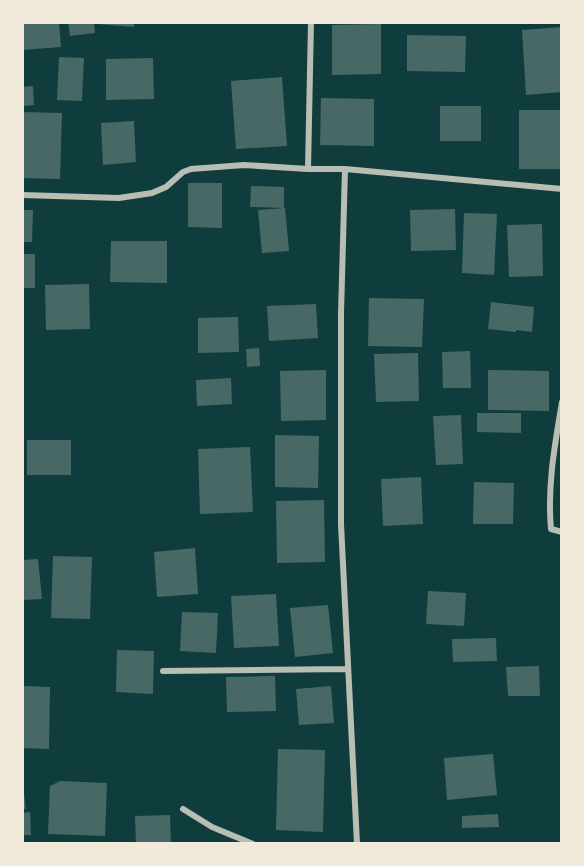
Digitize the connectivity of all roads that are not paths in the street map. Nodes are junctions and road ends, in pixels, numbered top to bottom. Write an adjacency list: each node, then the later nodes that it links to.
1 (311, 22): 2 (street)
2 (308, 169): 3 (street); 5 (street)
3 (345, 170): 4 (street); 8 (street)
4 (561, 189)
5 (22, 195)
6 (561, 402): 7 (street)
7 (561, 532)
8 (348, 669): 9 (street); 12 (street)
9 (163, 671)
10 (183, 809): 11 (street)
11 (253, 843)
12 (357, 843)

